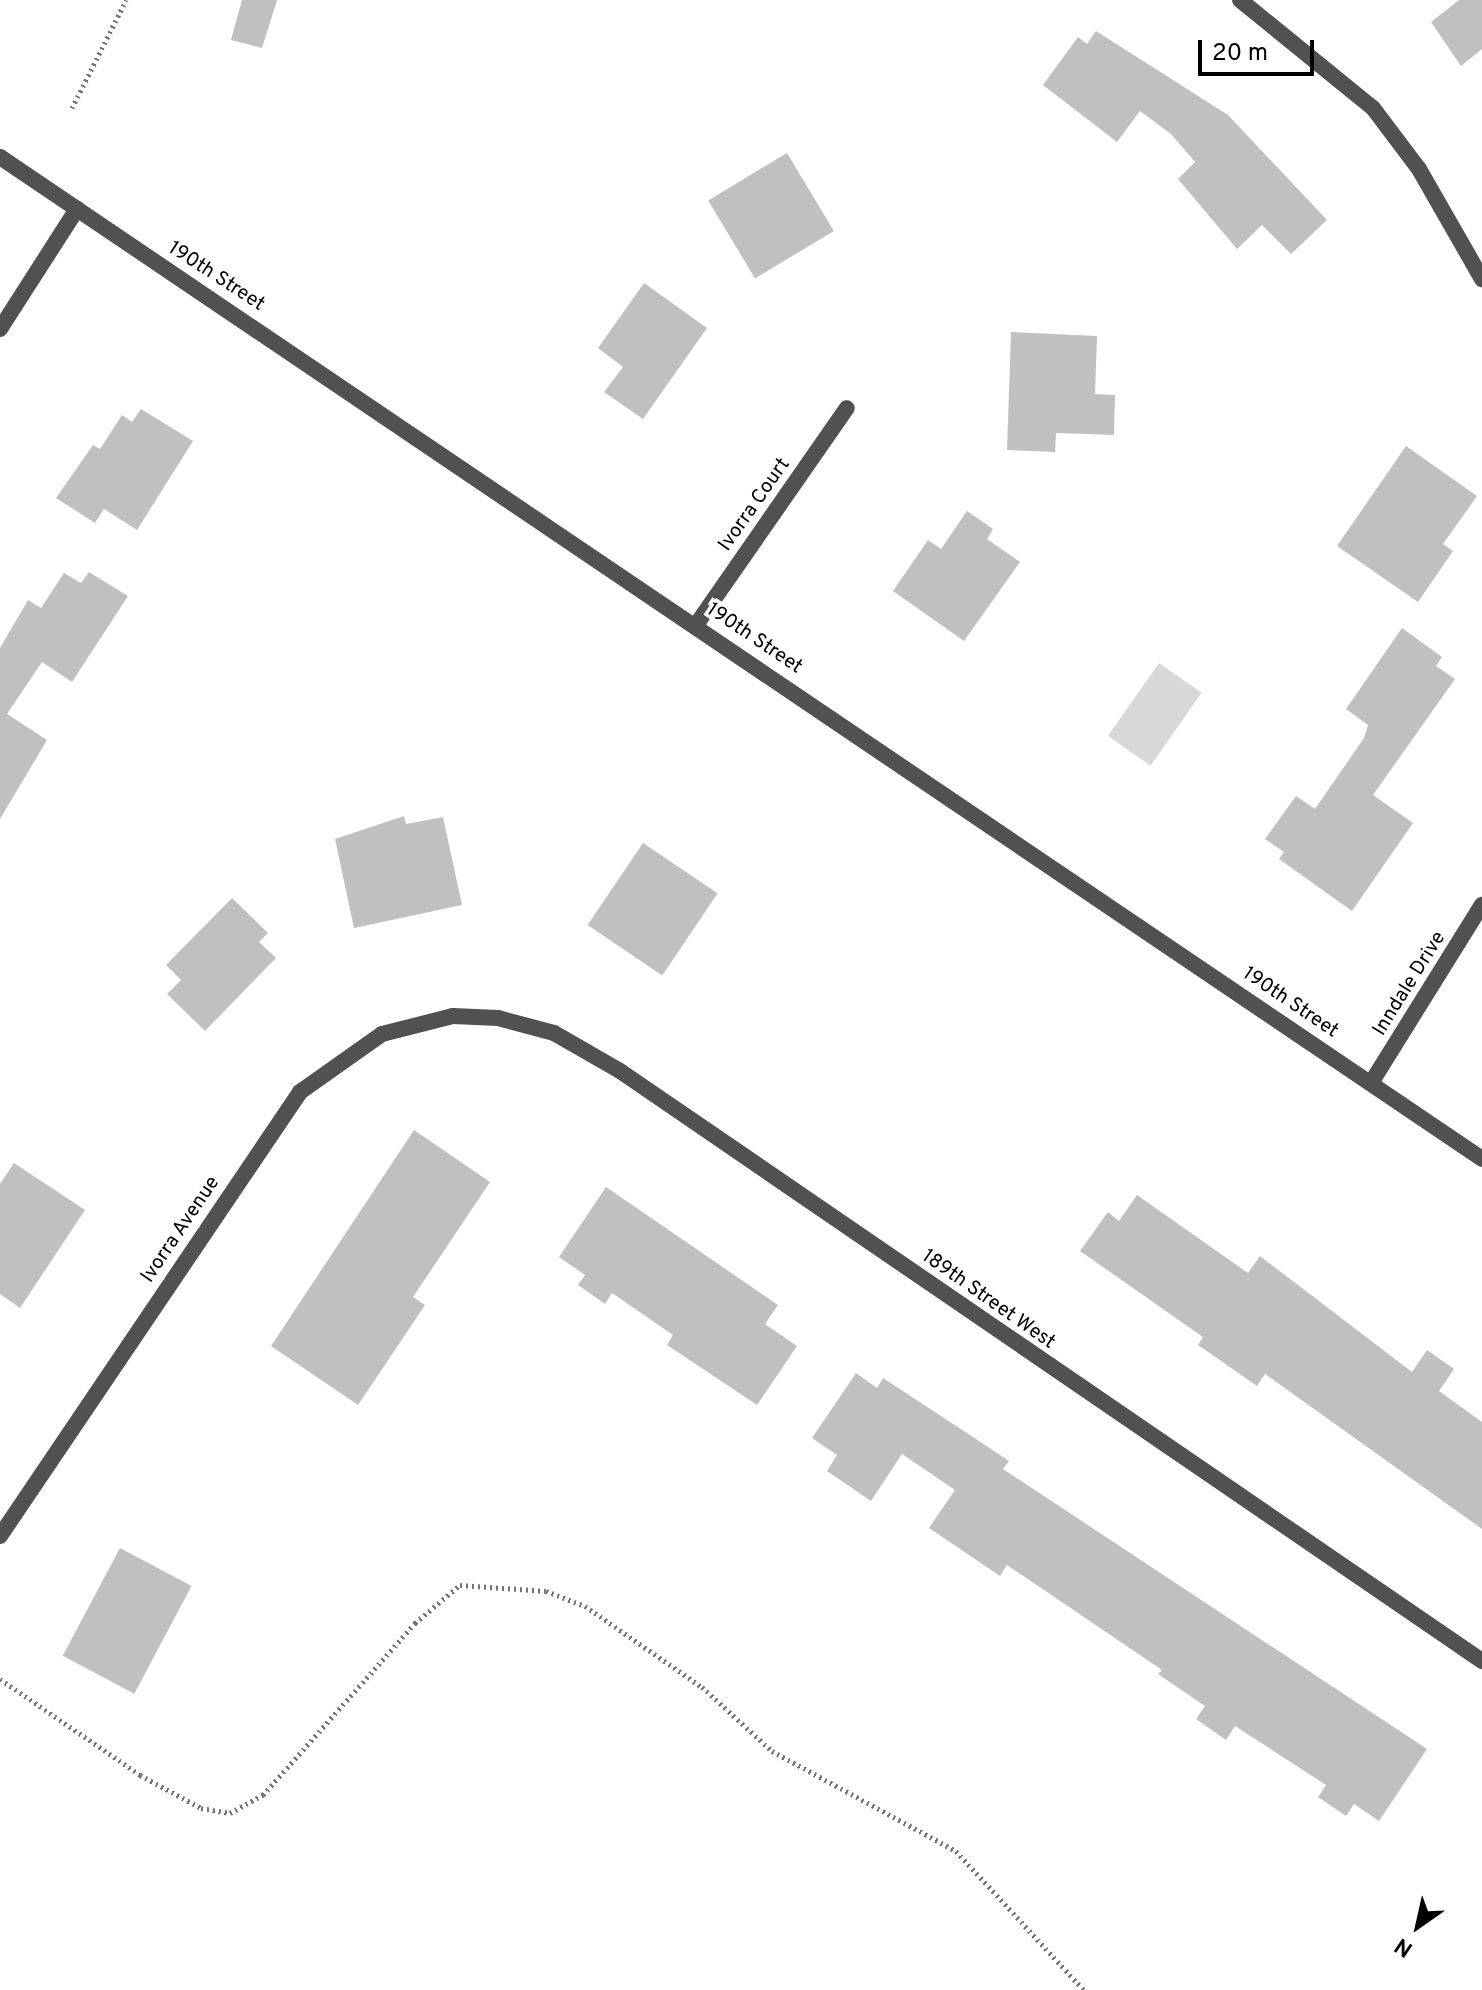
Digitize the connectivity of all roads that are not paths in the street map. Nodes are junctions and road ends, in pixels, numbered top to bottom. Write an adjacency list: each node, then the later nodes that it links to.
1 (1240, 0): 4 (street)
2 (0, 157): 3 (street, 190th Street)
3 (77, 209): 5 (street); 7 (street, 190th Street)
4 (1482, 279)
5 (0, 329)
6 (847, 408): 7 (street, Ivorra Court)
7 (696, 625): 10 (street, 190th Street)
8 (1482, 905): 10 (street, Inndale Drive)
9 (453, 1016): 12 (street, Ivorra Avenue); 13 (street, 189th Street West)
10 (1371, 1083): 11 (street, 190th Street)
11 (1482, 1159)
12 (0, 1536)
13 (1482, 1661)

